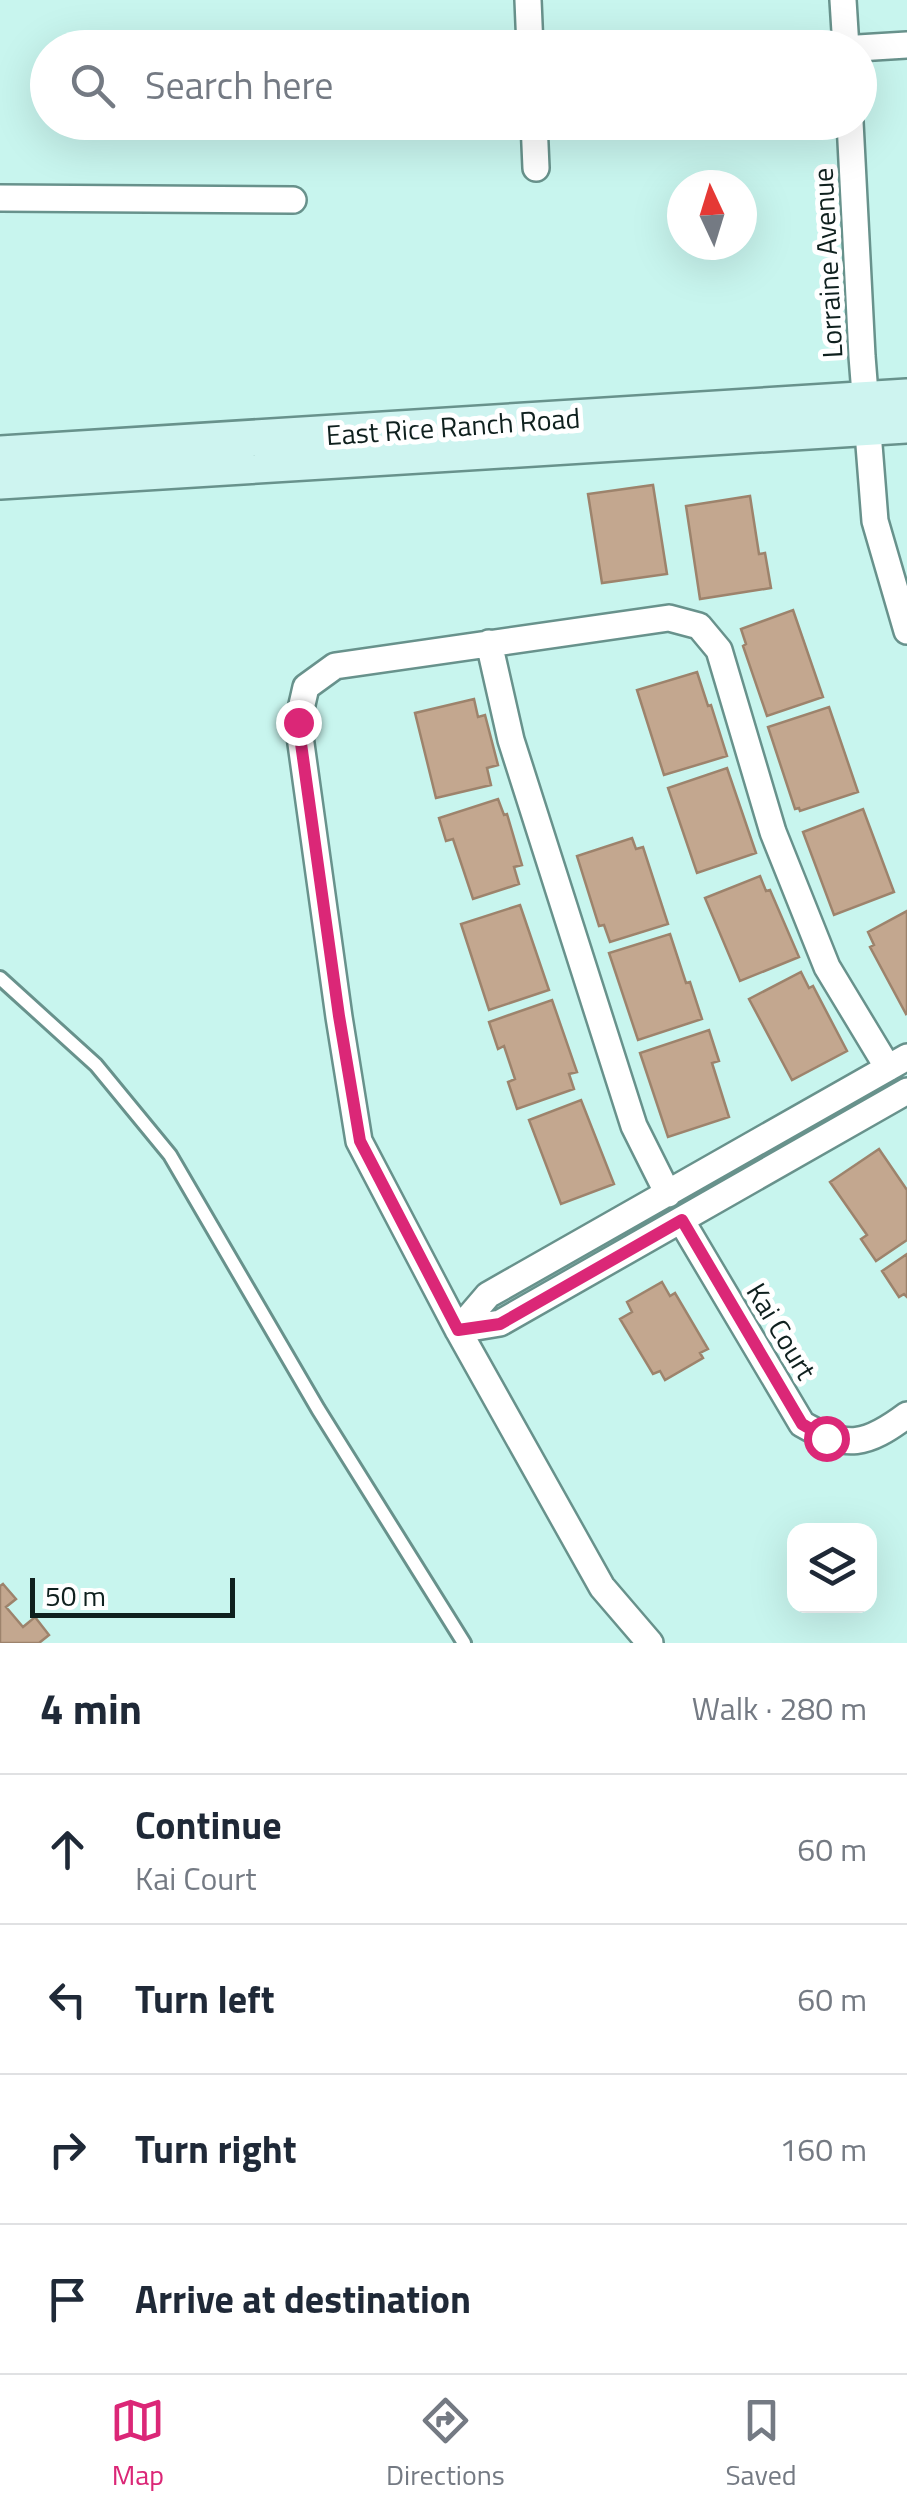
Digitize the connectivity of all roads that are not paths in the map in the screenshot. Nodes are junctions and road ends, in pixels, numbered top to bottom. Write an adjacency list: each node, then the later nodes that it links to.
1 (528, 0): 3 (street)
2 (843, 0): 4 (street)
3 (529, 30)
4 (845, 30)
5 (907, 44): 6 (street)
6 (877, 46)
7 (535, 140): 9 (street)
8 (851, 140): 13 (street, Lorraine Avenue)
9 (536, 168)
10 (0, 198): 11 (street)
11 (292, 200)
12 (907, 398): 13 (main road, East Rice Ranch Road)
13 (866, 414): 14 (main road, East Rice Ranch Road); 15 (main road, East Rice Ranch Road); 16 (main road, East Rice Ranch Road); 17 (street, Lorraine Avenue)
14 (907, 426)
15 (0, 454)
16 (0, 481)
17 (907, 631)
18 (490, 644): 20 (street); 22 (street); 24 (street)
19 (0, 978): 26 (lane)
20 (897, 1063): 22 (street)
21 (905, 1097): 23 (street)
22 (668, 1194): 24 (street)
23 (682, 1220): 24 (street); 25 (street, Kai Court)
24 (458, 1330): 27 (street)
25 (907, 1415)
26 (464, 1643)
27 (650, 1643)

